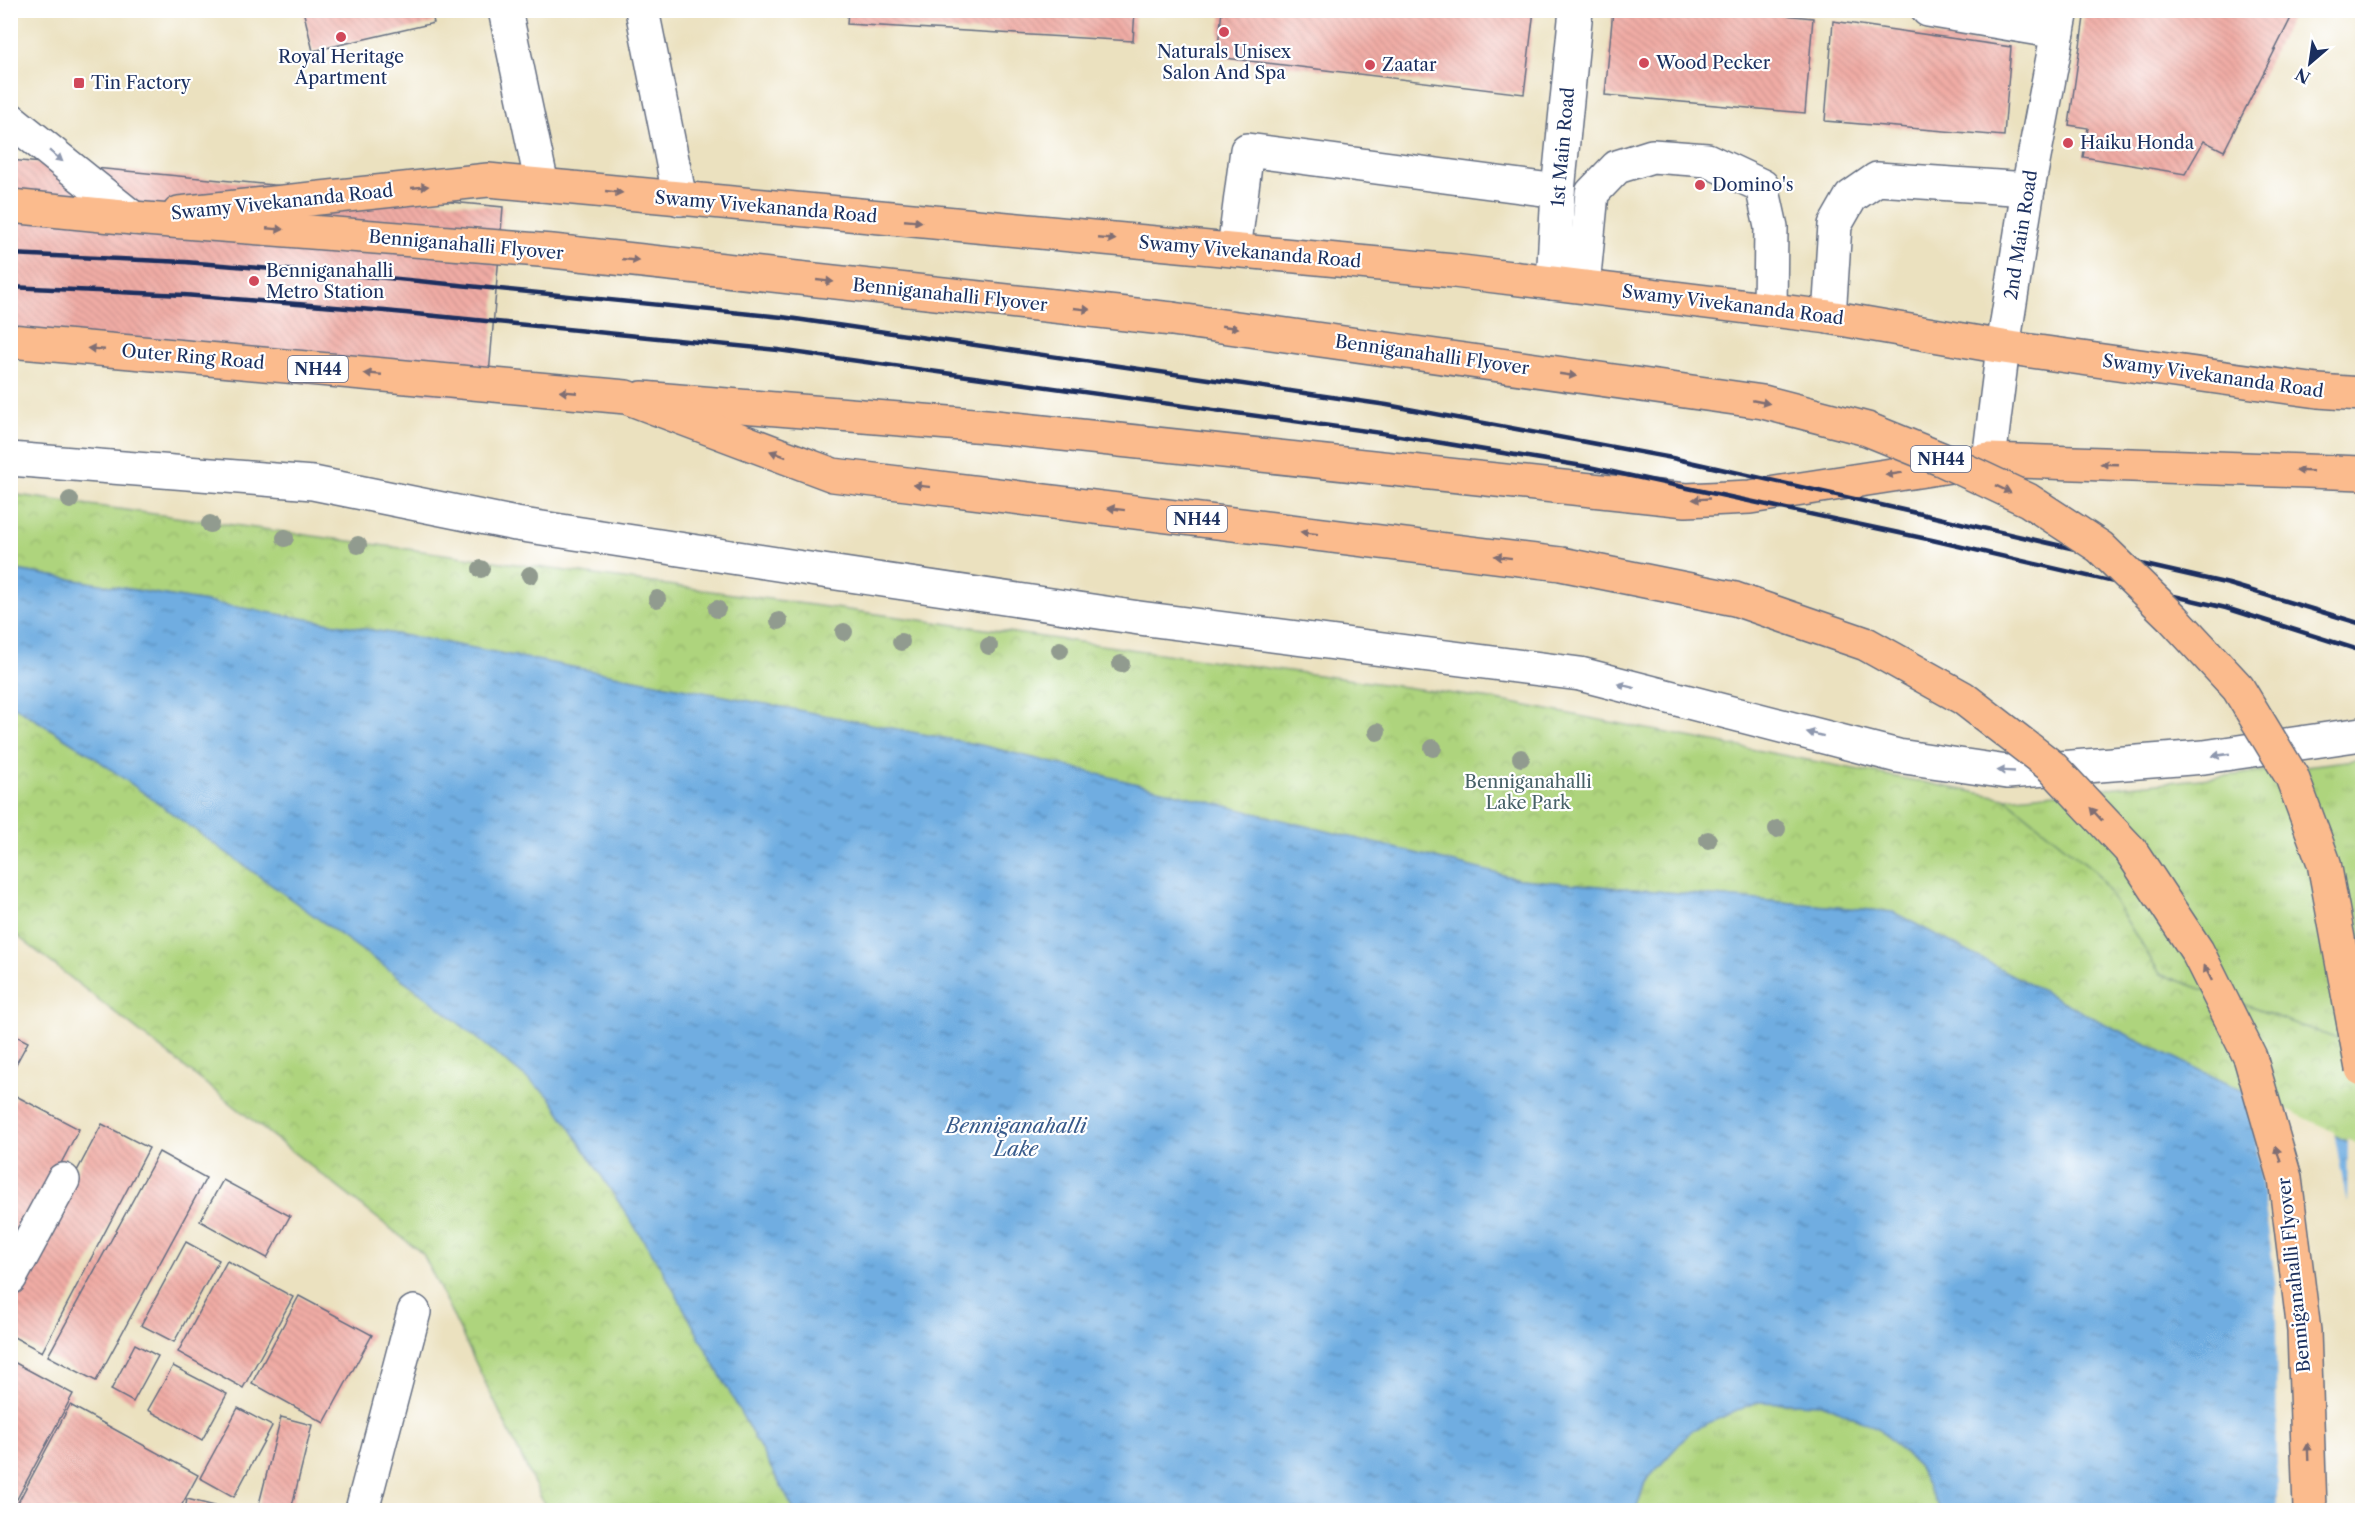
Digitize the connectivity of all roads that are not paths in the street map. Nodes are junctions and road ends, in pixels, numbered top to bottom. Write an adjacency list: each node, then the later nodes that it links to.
1 (505, 10): 7 (street)
2 (642, 10): 10 (street)
3 (1576, 10): 9 (street, 1st Main Road)
4 (1928, 10): 5 (street)
5 (2060, 21): 8 (street, 2nd Main Road)
6 (10, 119): 12 (street, one-way to 12)
7 (542, 185): 10 (main road, Swamy Vivekananda Road, one-way to 10); 12 (main road, Swamy Vivekananda Road, one-way to 7)
8 (2028, 189): 16 (street); 18 (street, 2nd Main Road)
9 (1558, 192): 13 (street); 14 (street, 1st Main Road)
10 (680, 199): 13 (main road, Swamy Vivekananda Road, one-way to 13)
11 (10, 206): 12 (main road, NH44)
12 (133, 218): 25 (main road, Benniganahalli Flyover / NH44, one-way to 25, bridge)
13 (1234, 250): 14 (main road, Swamy Vivekananda Road)
14 (1568, 284): 15 (main road, Swamy Vivekananda Road); 15 (street)
15 (1770, 309): 16 (main road, Swamy Vivekananda Road)
16 (1829, 317): 18 (main road, Swamy Vivekananda Road)
17 (10, 341): 20 (main road, Outer Ring Road / NH44, one-way to 17)
18 (2003, 347): 19 (main road, Swamy Vivekananda Road); 22 (street, 2nd Main Road)
19 (2362, 394)
20 (626, 397): 22 (main road, one-way to 20); 30 (main road, Benniganahalli Flyover / NH44, one-way to 20, bridge)
21 (10, 459): 24 (street, one-way to 21)
22 (1989, 460): 23 (main road, one-way to 22)
23 (2362, 473)
24 (2362, 734)
25 (2362, 1069)
26 (63, 1180): 27 (street)
27 (10, 1278)
28 (414, 1312): 29 (street)
29 (362, 1510)
30 (2310, 1510)

